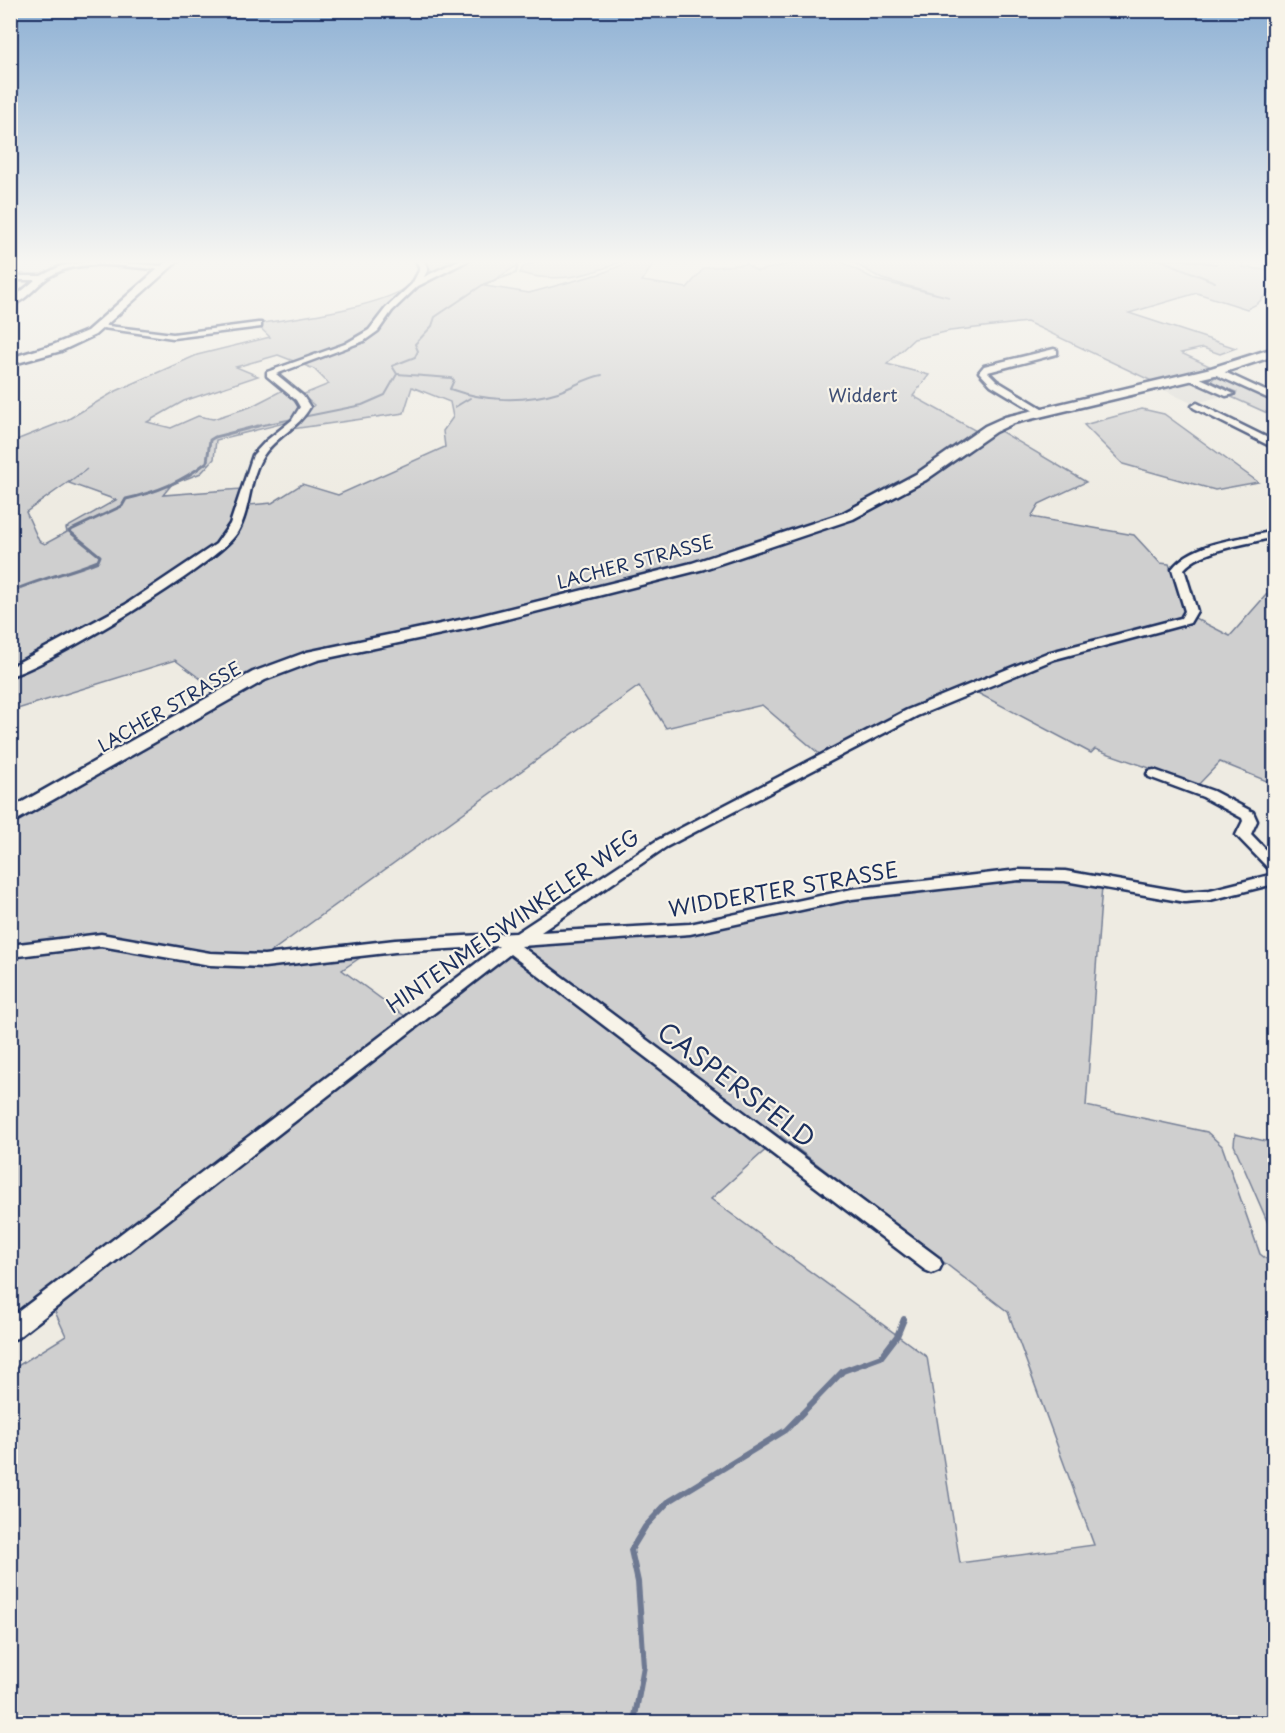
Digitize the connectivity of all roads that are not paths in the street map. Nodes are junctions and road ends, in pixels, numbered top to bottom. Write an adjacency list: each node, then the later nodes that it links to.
1 (72, 341): 5 (street)
2 (356, 341): 14 (street)
3 (1054, 352): 11 (street)
4 (1274, 352): 6 (street, LACHER STRASSE)
5 (10, 362)
6 (1215, 371): 7 (street, LACHER STRASSE); 9 (street)
7 (1191, 377): 8 (street); 11 (street, LACHER STRASSE)
8 (1229, 394)
9 (1275, 398)
10 (1197, 406): 12 (street)
11 (1042, 412): 16 (street, LACHER STRASSE)
12 (1275, 444)
13 (1275, 534): 19 (street, HINTENMEISWINKELER WEG)
14 (10, 672)
15 (1154, 774): 17 (street)
16 (10, 818)
17 (1275, 866)
18 (1275, 879): 19 (street, WIDDERTER STRASSE)
19 (515, 943): 20 (street, WIDDERTER STRASSE); 21 (street, CASPERSFELD); 22 (street, HINTENMEISWINKELER WEG)
20 (10, 951)
21 (932, 1264)
22 (10, 1332)

